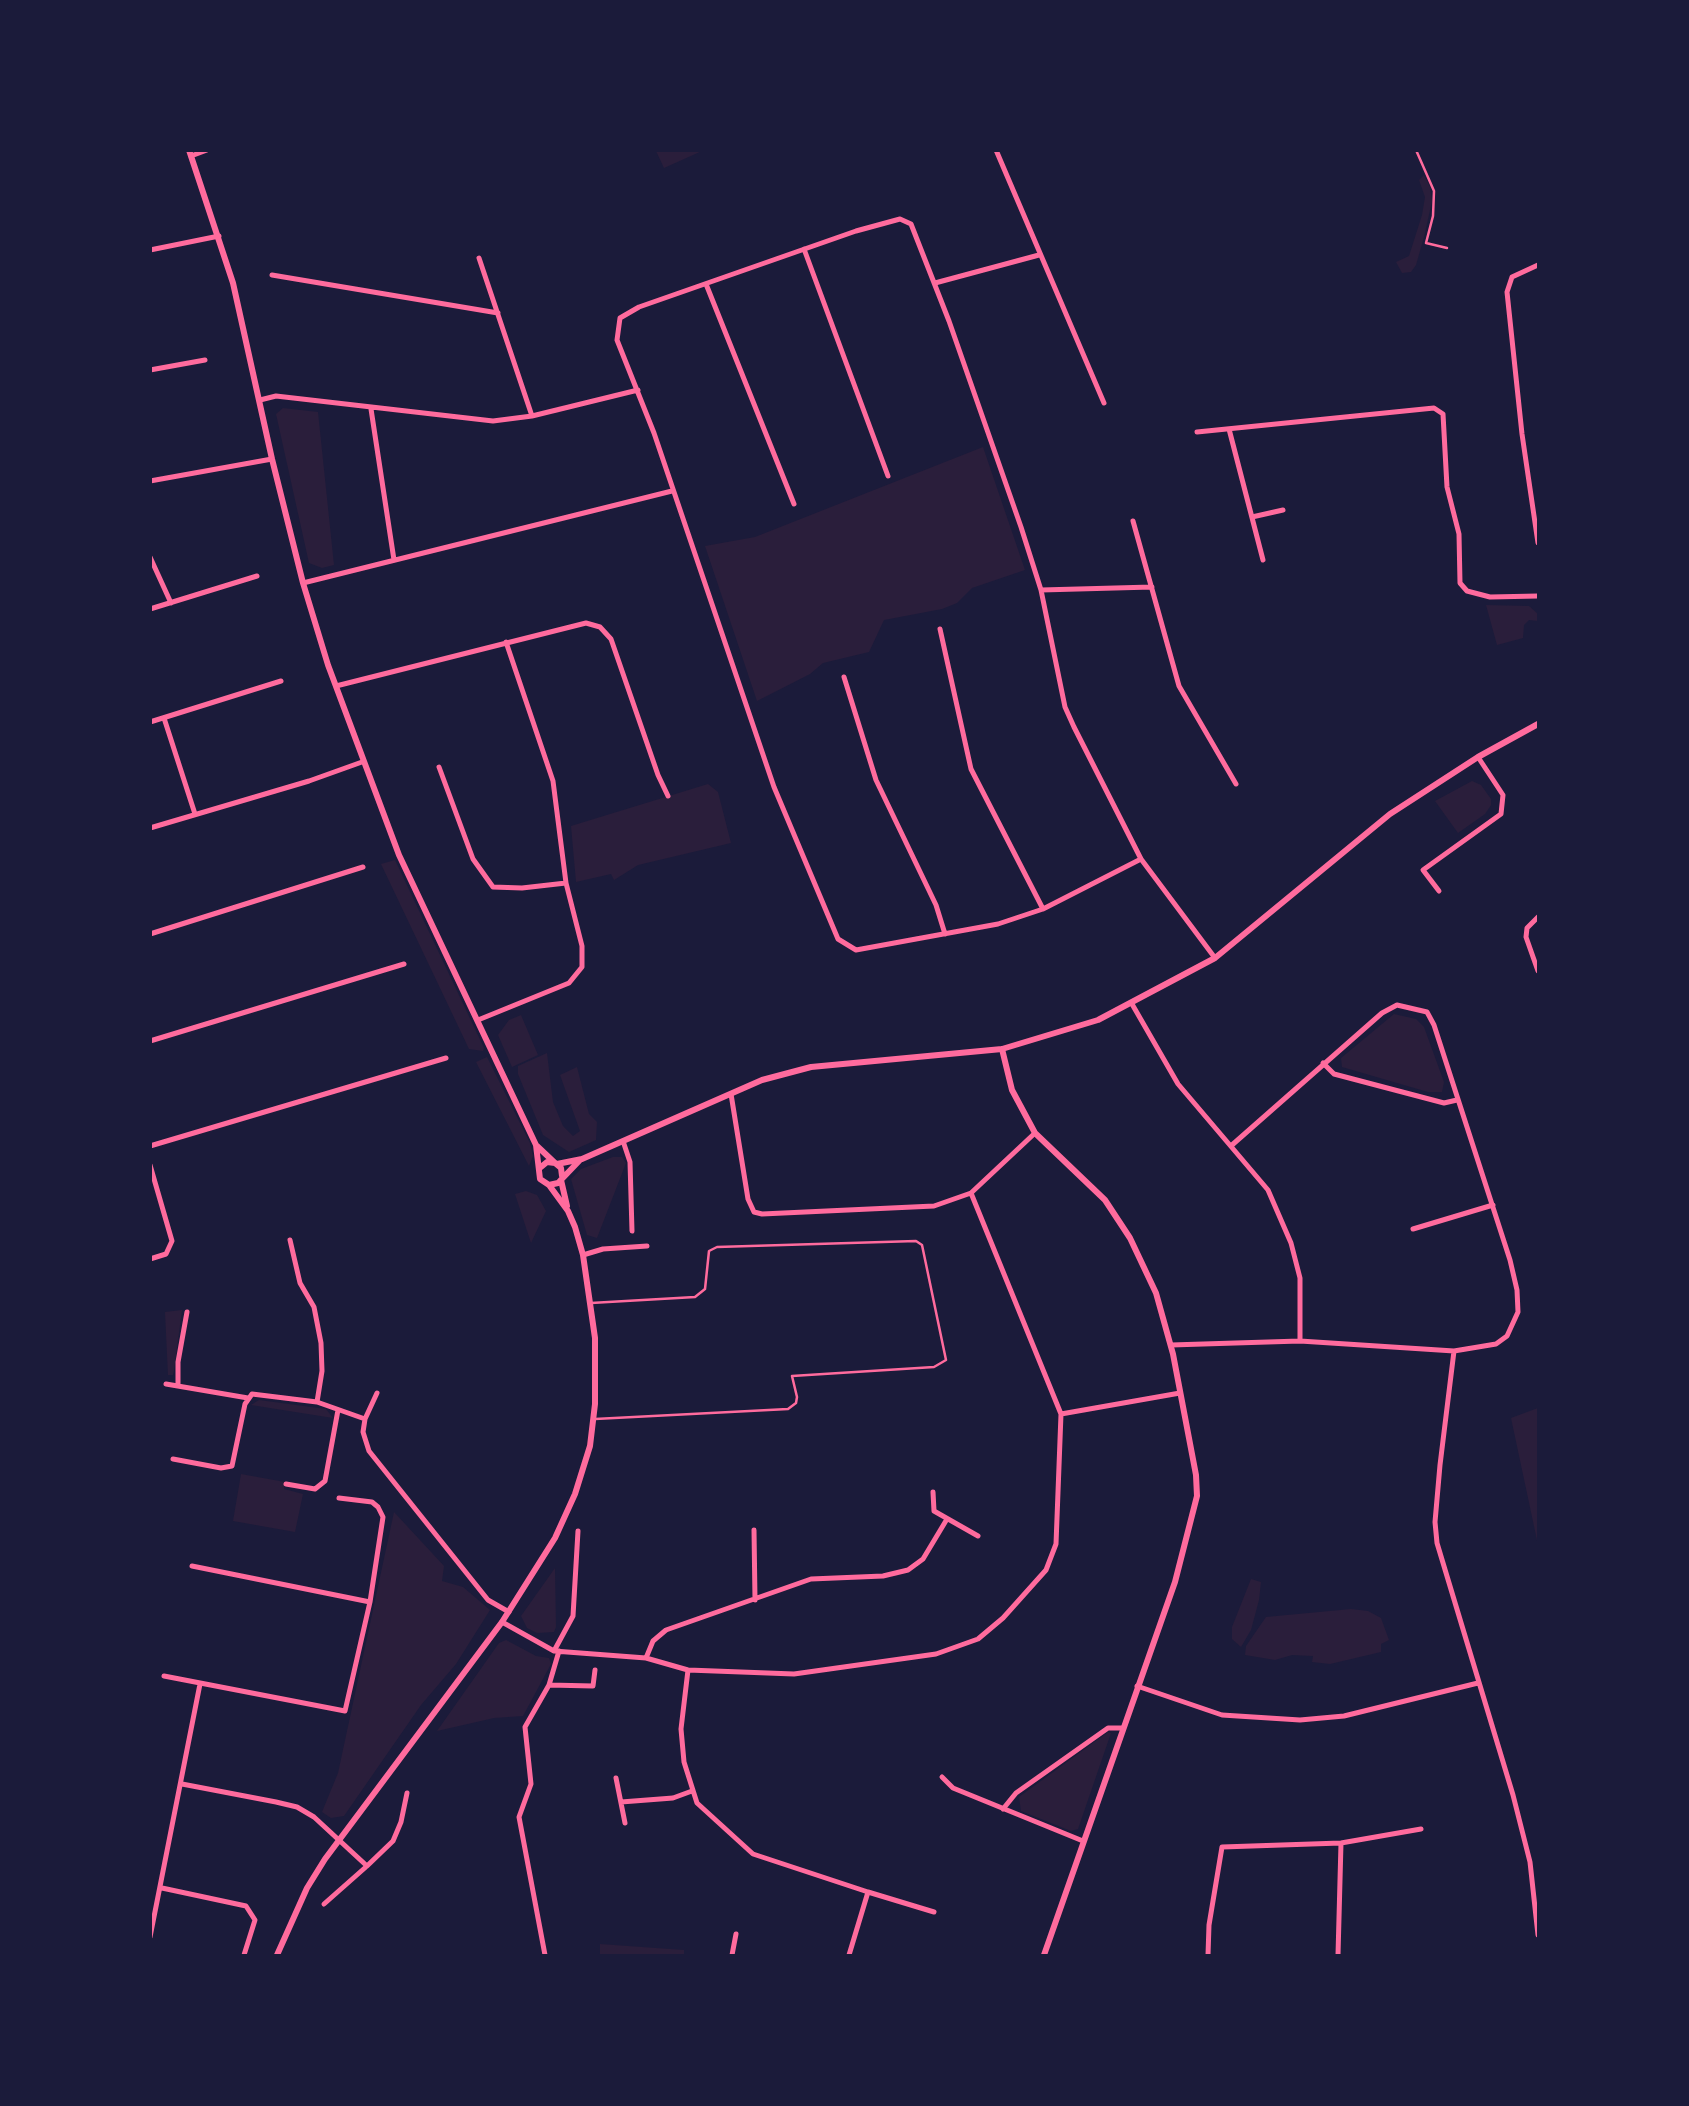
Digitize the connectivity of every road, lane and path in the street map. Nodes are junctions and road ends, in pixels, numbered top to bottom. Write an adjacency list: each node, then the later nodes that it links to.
1 (207, 150): 4 (street)
2 (996, 150): 9 (street)
3 (1416, 150): 6 (lane)
4 (190, 153): 5 (street)
5 (219, 236): 8 (street); 19 (street)
6 (1447, 248)
7 (804, 249): 13 (street); 14 (street); 26 (street)
8 (150, 250)
9 (1039, 255): 13 (street); 20 (street)
10 (480, 258): 15 (street)
11 (1538, 265): 33 (street)
12 (272, 275): 15 (street)
13 (935, 283): 40 (street)
14 (706, 284): 18 (street); 29 (street)
15 (498, 313): 22 (street)
16 (205, 360): 17 (street)
17 (150, 370)
18 (638, 390): 22 (street); 28 (street)
19 (260, 400): 21 (street); 25 (street)
20 (1104, 403)
21 (371, 409): 22 (street); 36 (street)
22 (532, 416)
23 (1229, 429): 24 (street); 31 (street); 41 (street)
24 (1197, 432)
25 (272, 459): 27 (street); 38 (street)
26 (888, 476)
27 (150, 481)
28 (672, 491): 36 (street); 66 (street)
29 (794, 504)
30 (1283, 510): 31 (street)
31 (1252, 517): 35 (street)
32 (1133, 521): 39 (street)
33 (1538, 542)
34 (150, 557): 42 (street)
35 (1263, 559)
36 (394, 560): 38 (street)
37 (257, 576): 42 (street)
38 (303, 583): 48 (street)
39 (1152, 587): 40 (street); 55 (street)
40 (1041, 590): 59 (street)
41 (1538, 596)
42 (170, 603): 43 (street)
43 (150, 609)
44 (940, 629): 63 (street)
45 (506, 642): 48 (street); 56 (street); 61 (street)
46 (844, 677): 66 (street)
47 (281, 681): 49 (street)
48 (336, 686): 53 (street)
49 (164, 718): 50 (street); 57 (street)
50 (150, 722)
51 (1538, 724): 52 (street)
52 (1478, 757): 62 (street); 67 (street)
53 (362, 762): 57 (street); 71 (street)
54 (439, 767): 61 (street)
55 (1236, 784)
56 (668, 796)
57 (195, 814): 58 (street)
58 (150, 828)
59 (1141, 859): 63 (street); 67 (street)
60 (363, 867): 65 (street)
61 (566, 883): 71 (street)
62 (1439, 891)
63 (1043, 909): 66 (street)
64 (1538, 917): 69 (street)
65 (150, 934)
66 (945, 934)
67 (1214, 958): 70 (street)
68 (404, 964): 72 (street)
69 (1538, 971)
70 (1132, 1004): 73 (street); 81 (street)
71 (478, 1020): 80 (street)
72 (150, 1041)
73 (1002, 1049): 76 (street); 78 (street)
74 (446, 1058): 82 (street)
75 (1323, 1063): 77 (street); 77 (street); 81 (street)
76 (731, 1094): 79 (street); 89 (street)
77 (1457, 1100): 90 (street)
78 (1035, 1133): 89 (street); 101 (street)
79 (623, 1141): 83 (street); 93 (street)
80 (536, 1145): 84 (street); 86 (street)
81 (1232, 1145): 100 (street)
82 (150, 1146)
83 (582, 1159): 84 (street); 87 (street)
84 (556, 1163): 86 (street); 87 (street)
85 (150, 1165): 97 (street)
86 (541, 1167): 88 (street)
87 (561, 1178): 88 (street); 91 (street)
88 (549, 1185): 91 (street)
89 (971, 1193): 110 (street)
90 (1493, 1205): 92 (street); 102 (street)
91 (568, 1211): 96 (street)
92 (1413, 1229)
93 (632, 1231)
94 (290, 1240): 108 (street)
95 (647, 1246): 96 (street)
96 (583, 1255): 98 (street)
97 (150, 1259)
98 (592, 1303): 112 (street); 112 (lane)
99 (187, 1312): 104 (street)
100 (1300, 1341): 101 (street); 102 (street)
101 (1171, 1345): 105 (street)
102 (1454, 1351): 131 (street)
103 (166, 1384): 104 (street)
104 (178, 1386): 107 (street)
105 (1180, 1392): 110 (street); 134 (street)
106 (377, 1393): 111 (street)
107 (247, 1398): 108 (street); 113 (street)
108 (317, 1402): 109 (street)
109 (338, 1410): 111 (street); 114 (street)
110 (1061, 1414): 129 (street)
111 (365, 1419): 124 (street)
112 (594, 1419): 124 (street)
113 (173, 1460)
114 (286, 1484)
115 (933, 1492): 117 (street)
116 (339, 1498): 123 (street)
117 (947, 1519): 120 (street); 122 (street)
118 (754, 1530): 122 (street)
119 (578, 1531): 126 (street)
120 (978, 1536)
121 (192, 1566): 123 (street)
122 (755, 1600): 127 (street)
123 (370, 1602): 132 (street)
124 (509, 1612): 125 (street)
125 (502, 1622): 126 (street); 145 (street)
126 (557, 1651): 127 (street); 133 (street)
127 (646, 1658): 129 (street)
128 (595, 1670): 133 (street)
129 (688, 1670): 139 (street)
130 (164, 1676): 132 (street)
131 (1478, 1683): 134 (street); 154 (street)
132 (200, 1684): 138 (street)
133 (549, 1685): 158 (street)
134 (1137, 1686): 135 (street)
135 (1123, 1728): 142 (street); 146 (street)
136 (942, 1777): 142 (street)
137 (616, 1778): 141 (street)
138 (182, 1784): 145 (street); 149 (street)
139 (692, 1791): 141 (street); 150 (street)
140 (407, 1793): 148 (street)
141 (621, 1802): 143 (street)
142 (1003, 1809): 146 (street)
143 (625, 1823)
144 (1421, 1829): 147 (street)
145 (339, 1840): 148 (street); 157 (street)
146 (1083, 1841): 161 (street)
147 (1341, 1843): 162 (street); 163 (street)
148 (367, 1866): 151 (street)
149 (162, 1888): 155 (street); 156 (street)
150 (868, 1892): 152 (street); 160 (street)
151 (324, 1904)
152 (934, 1912)
153 (736, 1934): 159 (street)
154 (1538, 1935)
155 (150, 1937)
156 (244, 1955)
157 (277, 1955)
158 (545, 1955)
159 (732, 1955)
160 (849, 1955)
161 (1044, 1955)
162 (1208, 1955)
163 (1338, 1955)

